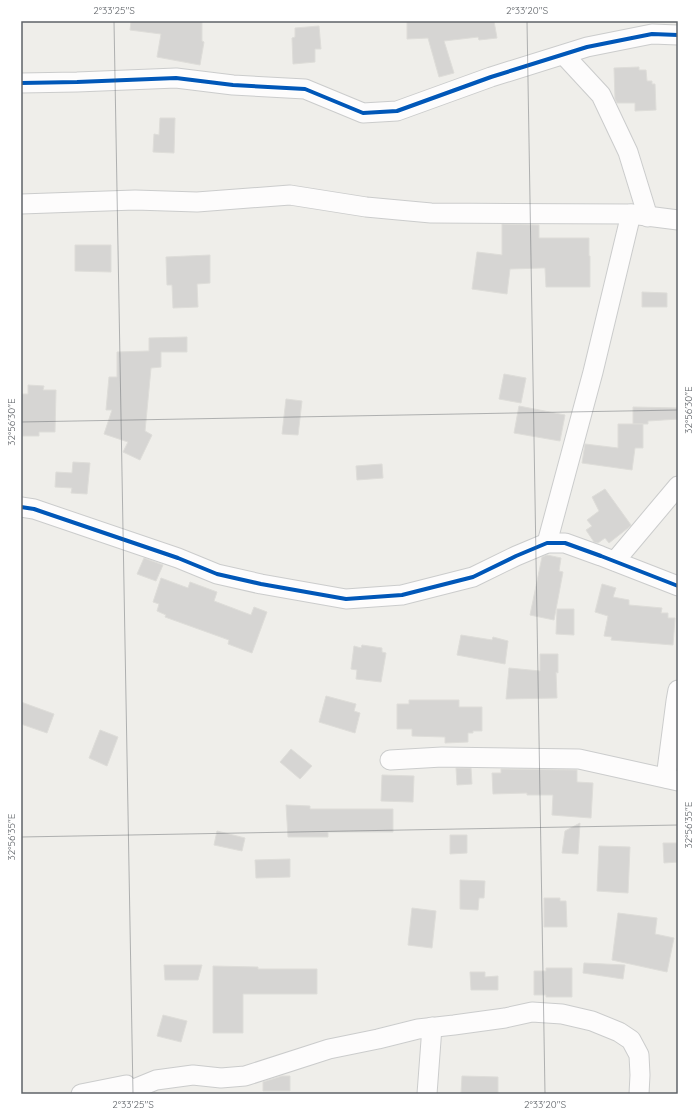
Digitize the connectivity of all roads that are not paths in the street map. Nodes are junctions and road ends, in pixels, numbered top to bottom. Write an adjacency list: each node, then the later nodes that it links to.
1 (678, 35): 2 (street)
2 (564, 55): 3 (street); 5 (street)
3 (21, 83)
4 (21, 204): 5 (street)
5 (639, 216): 6 (street); 9 (street)
6 (678, 220)
7 (678, 486): 10 (street)
8 (21, 507): 9 (street)
9 (547, 543): 10 (street)
10 (615, 561): 11 (street)
11 (678, 586)
12 (678, 690): 14 (street)
13 (390, 760): 14 (street)
14 (672, 779)
15 (432, 1027): 16 (street); 18 (street); 19 (street)
16 (130, 1093): 17 (street)
17 (81, 1094)
18 (427, 1094)
19 (639, 1094)

